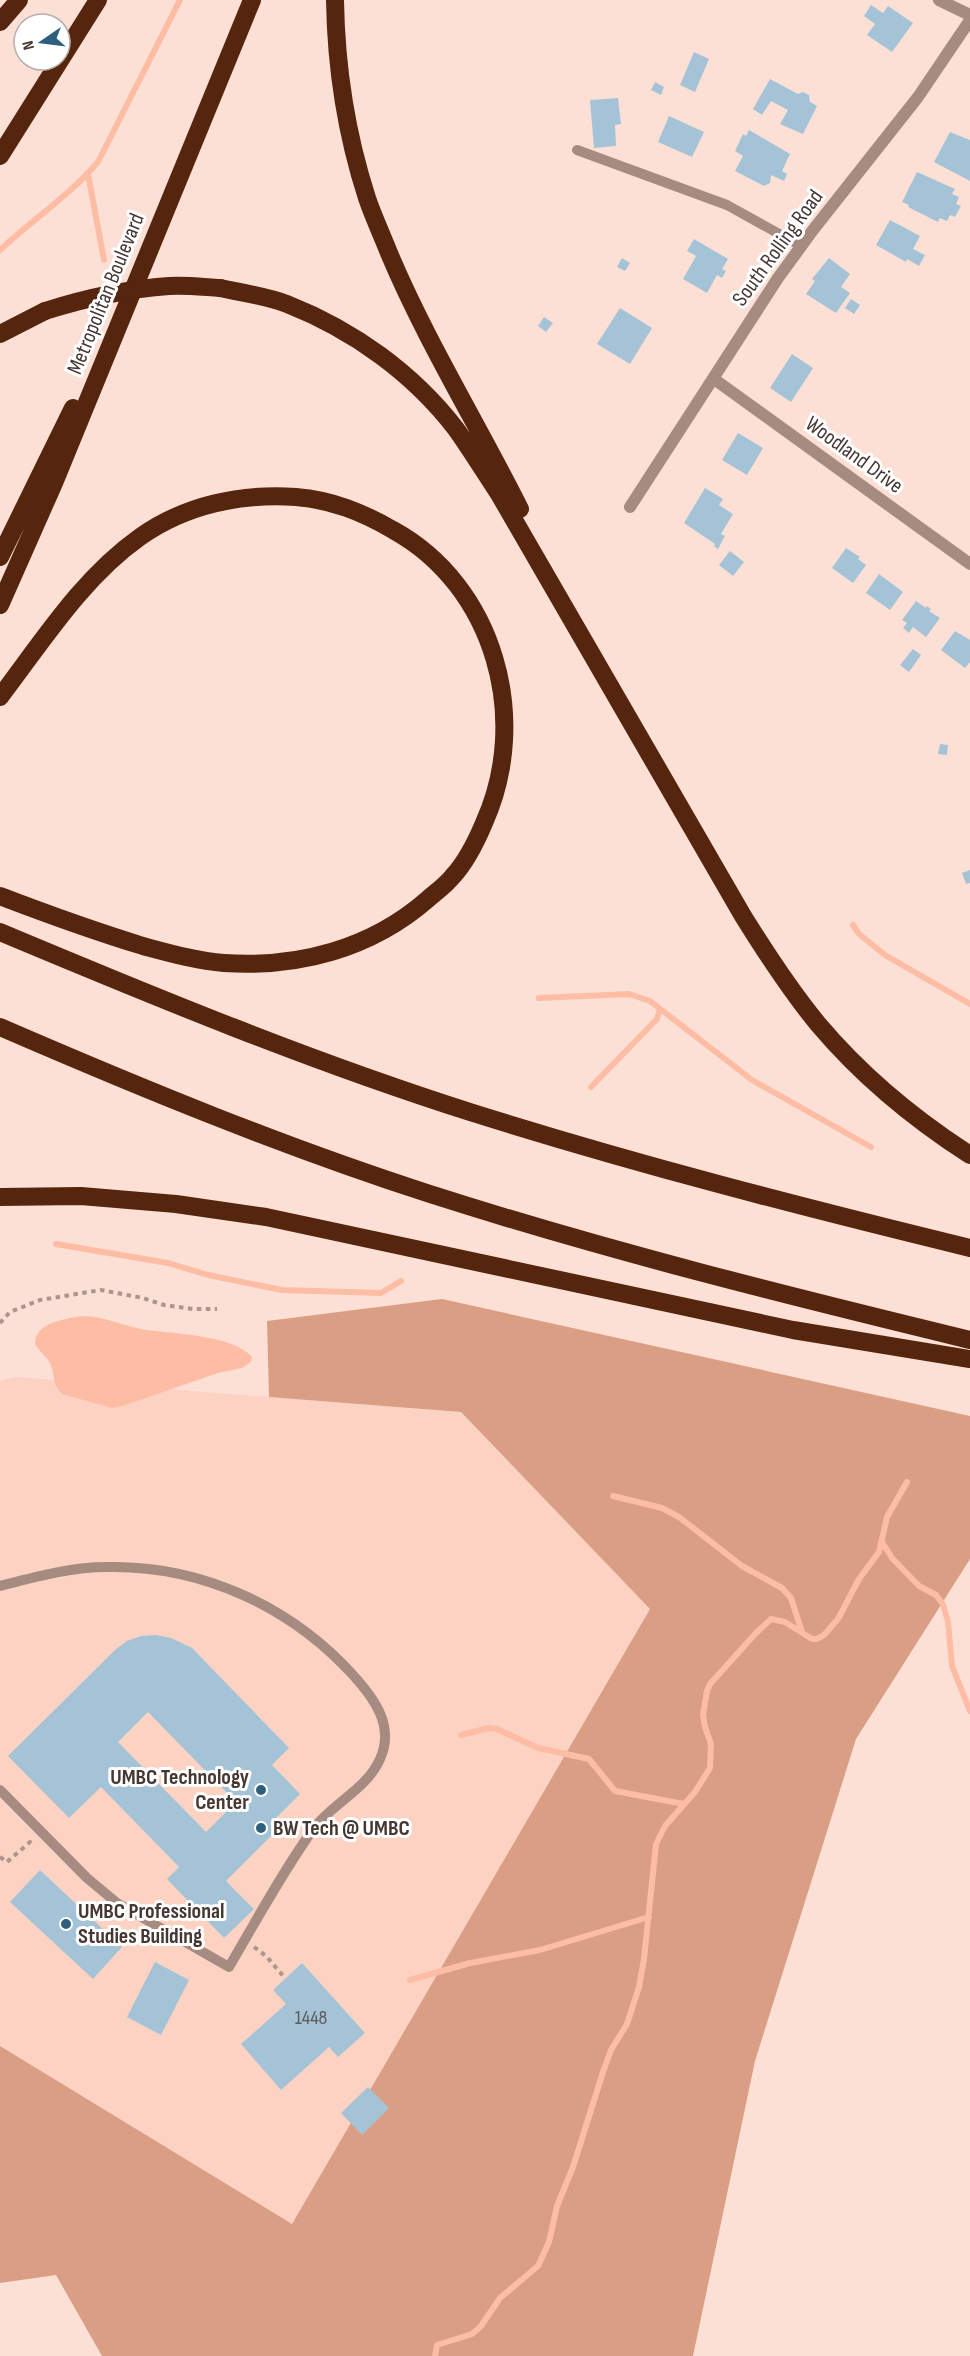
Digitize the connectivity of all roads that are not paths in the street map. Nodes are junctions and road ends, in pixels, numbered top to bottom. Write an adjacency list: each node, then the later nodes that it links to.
1 (19, 0): 8 (highway)
2 (98, 0): 10 (highway)
3 (252, 0): 11 (highway, Metropolitan Boulevard)
4 (335, 0): 19 (highway)
5 (939, 0): 6 (street)
6 (970, 15)
7 (970, 20): 12 (street, South Rolling Road)
8 (0, 22)
9 (576, 150): 12 (lane)
10 (0, 156)
11 (151, 246): 16 (highway); 18 (highway, Metropolitan Boulevard)
12 (801, 246): 14 (street, South Rolling Road)
13 (0, 334): 19 (highway, bridge)
14 (714, 379): 15 (street, South Rolling Road); 17 (street, Woodland Drive)
15 (630, 507)
16 (0, 557)
17 (970, 564)
18 (0, 605)
19 (603, 671): 24 (highway)
20 (0, 698): 21 (highway)
21 (0, 896)
22 (0, 932): 26 (highway)
23 (0, 1027): 27 (highway)
24 (970, 1155)
25 (0, 1197): 28 (highway)
26 (970, 1248)
27 (970, 1340)
28 (970, 1359)
29 (0, 1586): 30 (lane)
30 (0, 1790)

